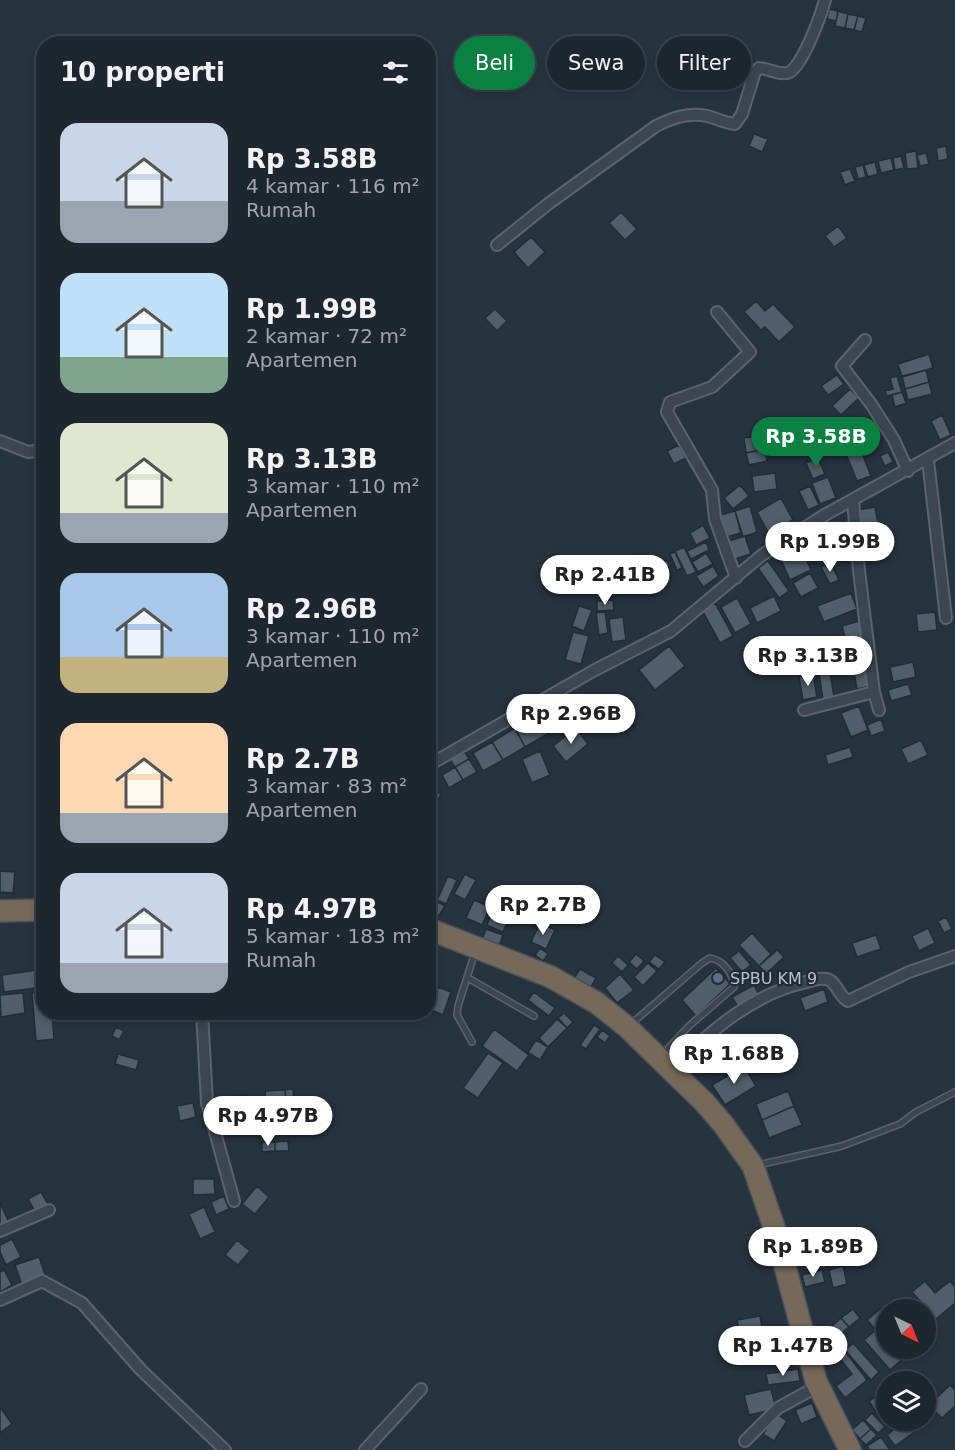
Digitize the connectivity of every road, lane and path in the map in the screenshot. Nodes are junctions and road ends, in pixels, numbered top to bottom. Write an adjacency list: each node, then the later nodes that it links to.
1 (825, 0): 2 (street)
2 (497, 245)
3 (717, 312): 11 (street)
4 (865, 340): 9 (street)
5 (0, 441): 7 (street)
6 (955, 443): 8 (street)
7 (36, 451)
8 (928, 460): 9 (street); 12 (street)
9 (908, 471): 10 (street)
10 (853, 501): 11 (street); 13 (street)
11 (736, 578): 16 (street)
12 (946, 618)
13 (874, 692): 14 (street); 15 (street)
14 (804, 710)
15 (879, 710)
16 (436, 761)
17 (36, 910): 18 (highway)
18 (0, 911)
19 (436, 932): 20 (highway)
20 (477, 948): 22 (lane); 25 (highway)
21 (955, 956): 27 (street)
22 (468, 978): 23 (lane); 26 (lane)
23 (534, 1016)
24 (202, 1020): 30 (street)
25 (627, 1027): 27 (highway); 27 (lane)
26 (472, 1042)
27 (665, 1064): 29 (highway)
28 (955, 1092): 29 (lane)
29 (753, 1166): 34 (highway)
30 (234, 1201)
31 (49, 1210): 32 (street)
32 (0, 1231)
33 (0, 1300): 37 (street)
34 (818, 1386): 36 (street); 39 (highway)
35 (421, 1389): 38 (street)
36 (745, 1441)
37 (225, 1450)
38 (365, 1450)
39 (850, 1450)

